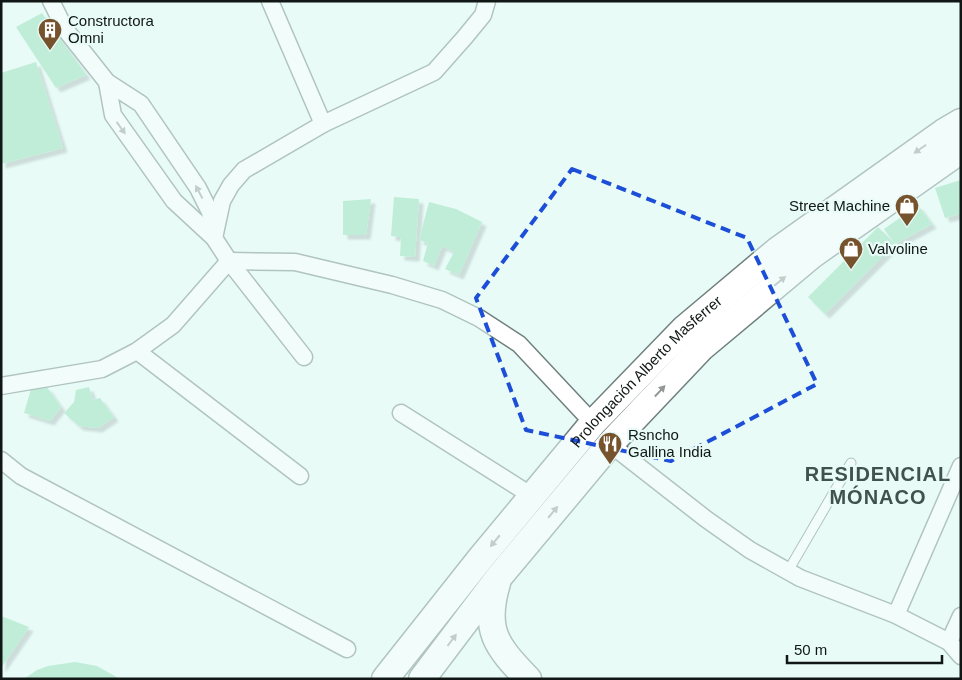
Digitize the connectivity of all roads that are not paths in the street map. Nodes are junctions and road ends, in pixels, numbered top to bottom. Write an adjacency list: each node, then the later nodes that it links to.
1 (51, 1): 4 (street)
2 (270, 1): 6 (street)
3 (487, 1): 6 (street)
4 (107, 82): 8 (street, one-way to 8); 8 (street, one-way to 4)
5 (961, 122): 14 (main road, Prolongación Alberto Masferrer, one-way to 14)
6 (323, 124): 8 (street)
7 (961, 150): 15 (main road, Prolongación Alberto Masferrer, one-way to 7)
8 (214, 238): 9 (street)
9 (229, 261): 10 (street); 11 (street); 14 (street)
10 (137, 351): 12 (street); 19 (street)
11 (304, 357)
12 (1, 386)
13 (401, 413): 20 (street)
14 (593, 423): 20 (main road, Prolongación Alberto Masferrer)
15 (610, 444): 21 (street); 22 (main road, Prolongación Alberto Masferrer, one-way to 15)
16 (1, 460): 26 (street)
17 (851, 463): 21 (lane)
18 (961, 466): 23 (street)
19 (300, 476)
20 (532, 496): 28 (main road, Prolongación Alberto Masferrer, one-way to 28)
21 (788, 571): 23 (street)
22 (499, 577): 29 (main road, Prolongación Alberto Masferrer, one-way to 22); 30 (main road)
23 (896, 615): 25 (street)
24 (961, 616): 25 (street)
25 (949, 642): 27 (street)
26 (347, 649)
27 (961, 656)
28 (385, 679)
29 (422, 679)
30 (528, 679)

